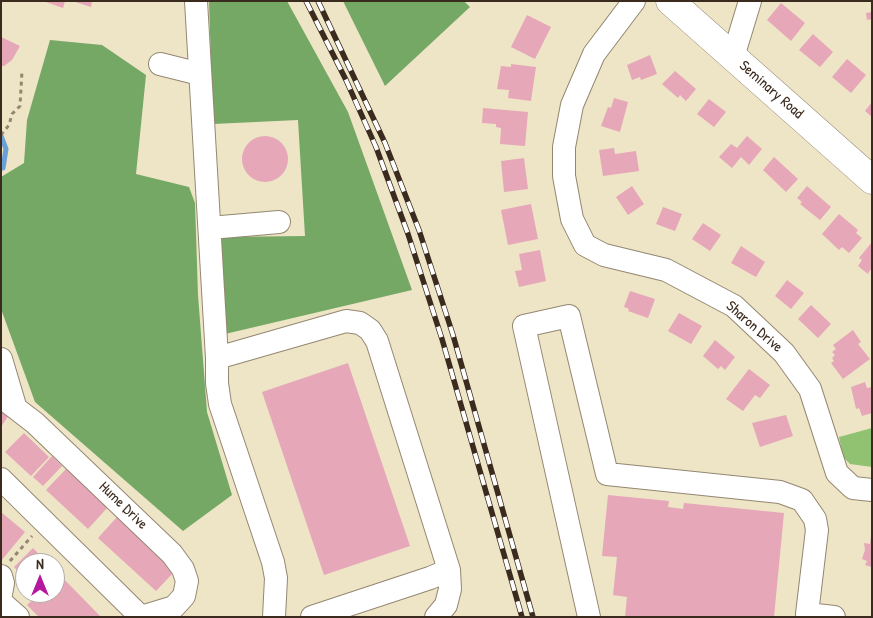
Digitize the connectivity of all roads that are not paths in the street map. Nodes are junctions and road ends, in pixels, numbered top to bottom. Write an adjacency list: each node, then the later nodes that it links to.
1 (196, 1): 7 (street)
2 (634, 1): 15 (street, Sharon Drive)
3 (670, 1): 5 (main road, Seminary Road)
4 (750, 1): 5 (street)
5 (733, 57): 8 (main road, Seminary Road)
6 (160, 64): 7 (street)
7 (200, 74): 10 (street)
8 (872, 180)
9 (279, 222): 10 (street)
10 (210, 228): 11 (street)
11 (217, 358): 16 (street); 23 (street)
12 (1, 360): 13 (street)
13 (8, 401): 22 (street, Hume Drive)
14 (1, 479): 22 (street)
15 (861, 488)
16 (449, 570): 24 (street); 25 (street)
17 (3, 572): 18 (street)
18 (1, 594)
19 (1, 602): 21 (street)
20 (807, 615): 26 (street); 27 (street)
21 (18, 617)
22 (141, 617)
23 (274, 617)
24 (312, 617)
25 (436, 617)
26 (589, 617)
27 (834, 617)

